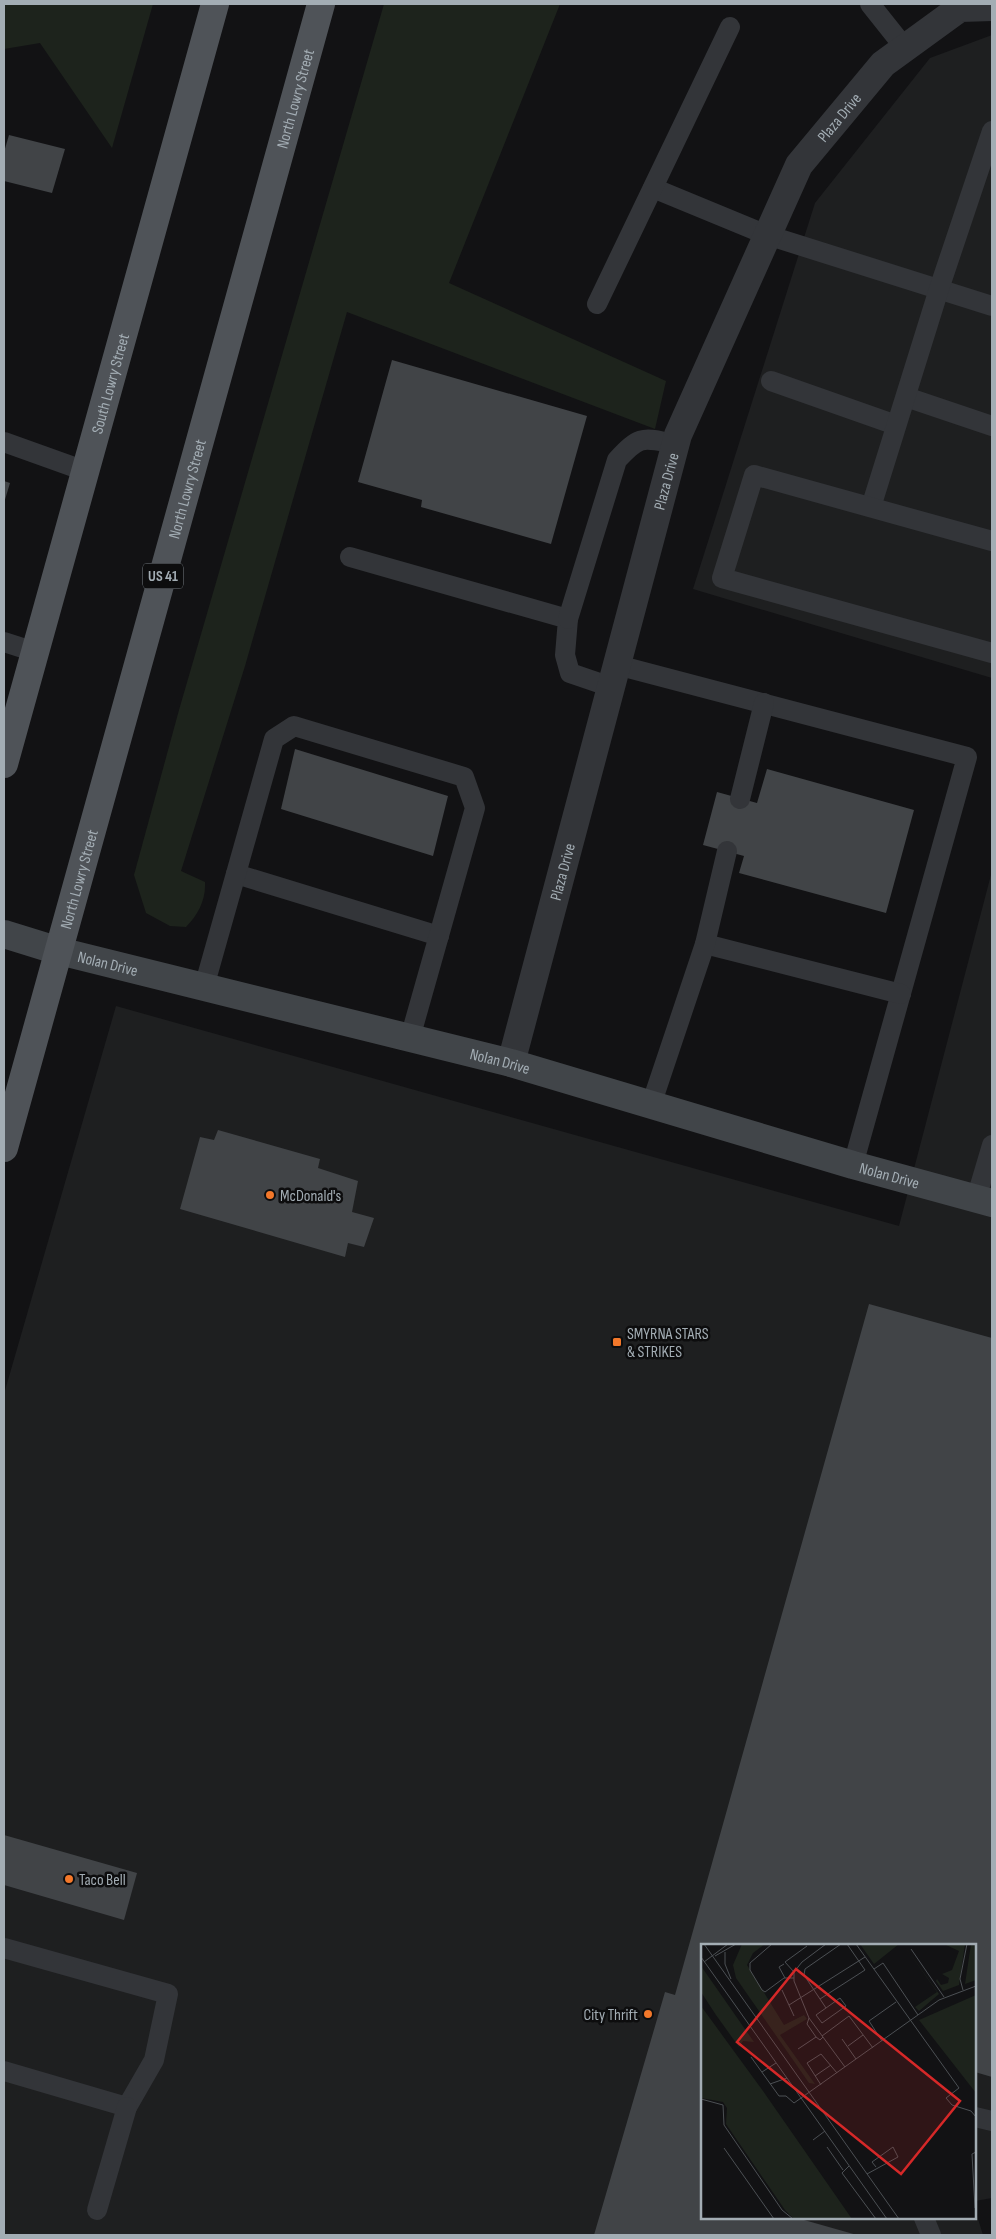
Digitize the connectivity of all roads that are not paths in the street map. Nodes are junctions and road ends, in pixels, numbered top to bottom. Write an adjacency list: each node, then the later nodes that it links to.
1 (215, 4): 20 (main road, South Lowry Street)
2 (321, 4): 37 (main road, North Lowry Street / US 41)
3 (870, 4): 7 (lane)
4 (960, 6): 5 (street, Plaza Drive); 7 (street, Plaza Drive)
5 (992, 7)
6 (730, 27): 9 (lane)
7 (905, 48): 10 (street, Plaza Drive)
8 (992, 131): 11 (lane)
9 (653, 188): 10 (lane); 12 (lane)
10 (767, 235): 11 (lane); 19 (street, Plaza Drive)
11 (939, 289): 13 (lane); 15 (lane)
12 (597, 304)
13 (992, 306)
14 (771, 381): 16 (lane)
15 (906, 397): 16 (lane); 17 (lane)
16 (896, 425): 21 (lane)
17 (992, 426)
18 (4, 442): 20 (lane)
19 (676, 444): 24 (lane); 28 (street, Plaza Drive)
20 (85, 471): 26 (main road, South Lowry Street)
21 (871, 507): 22 (lane); 27 (lane)
22 (992, 541)
23 (350, 557): 24 (lane)
24 (568, 619): 28 (lane)
25 (4, 642): 26 (lane)
26 (35, 652): 30 (main road, South Lowry Street)
27 (992, 653)
28 (614, 676): 29 (lane); 41 (street, Plaza Drive)
29 (764, 703): 31 (lane); 39 (lane)
30 (4, 764)
31 (740, 799)
32 (727, 851): 36 (lane)
33 (236, 874): 35 (lane); 35 (lane); 38 (lane)
34 (4, 934): 37 (street, Nolan Drive)
35 (439, 936): 40 (lane)
36 (704, 944): 39 (lane); 42 (lane)
37 (59, 951): 38 (street, Nolan Drive); 44 (main road, North Lowry Street / US 41)
38 (204, 987): 40 (street, Nolan Drive)
39 (901, 994): 45 (lane)
40 (410, 1038): 41 (street, Nolan Drive)
41 (511, 1063): 42 (street, Nolan Drive)
42 (651, 1105): 45 (street, Nolan Drive)
43 (992, 1145): 46 (lane)
44 (4, 1148)
45 (853, 1165): 46 (street, Nolan Drive)
46 (984, 1201)
47 (4, 1948): 49 (lane)
48 (4, 2071): 49 (lane)
49 (127, 2107): 52 (lane)
50 (976, 2117): 51 (lane)
51 (992, 2121)
52 (97, 2210)
53 (924, 2219): 54 (lane)
54 (931, 2235)

